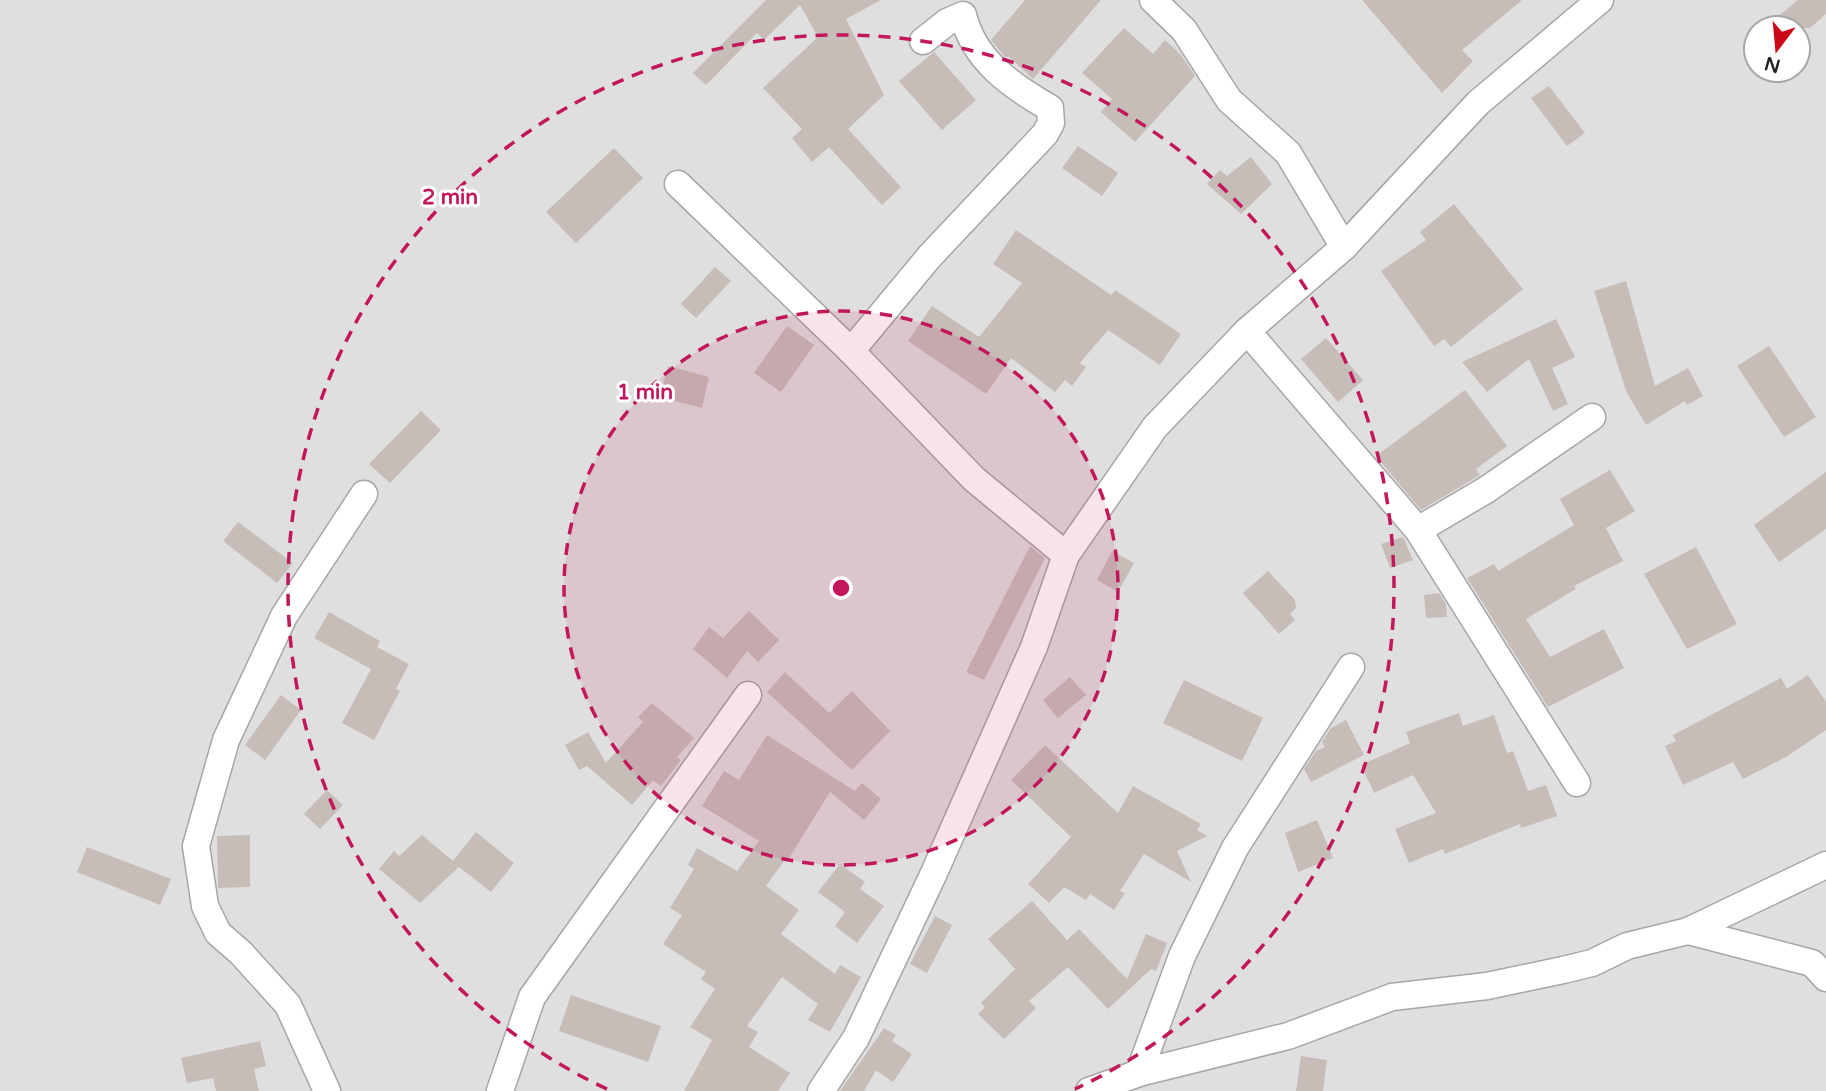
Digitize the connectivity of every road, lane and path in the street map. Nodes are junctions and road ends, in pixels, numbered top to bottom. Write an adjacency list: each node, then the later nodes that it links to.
1 (1153, 0): 5 (street)
2 (1590, 3): 5 (street)
3 (923, 41): 7 (street)
4 (678, 184): 7 (street)
5 (1343, 247): 6 (street)
6 (1247, 331): 10 (street); 11 (street)
7 (851, 351): 11 (street)
8 (1592, 417): 10 (street)
9 (364, 494): 20 (street)
10 (1418, 530): 14 (street)
11 (1066, 555): 22 (street)
12 (1351, 667): 18 (street)
13 (748, 695): 21 (street)
14 (1577, 783)
15 (1826, 865): 16 (street)
16 (1688, 932): 17 (street); 18 (street)
17 (1826, 978)
18 (1139, 1073): 19 (street)
19 (1094, 1090)
20 (327, 1091)
21 (500, 1091)
22 (821, 1091)

